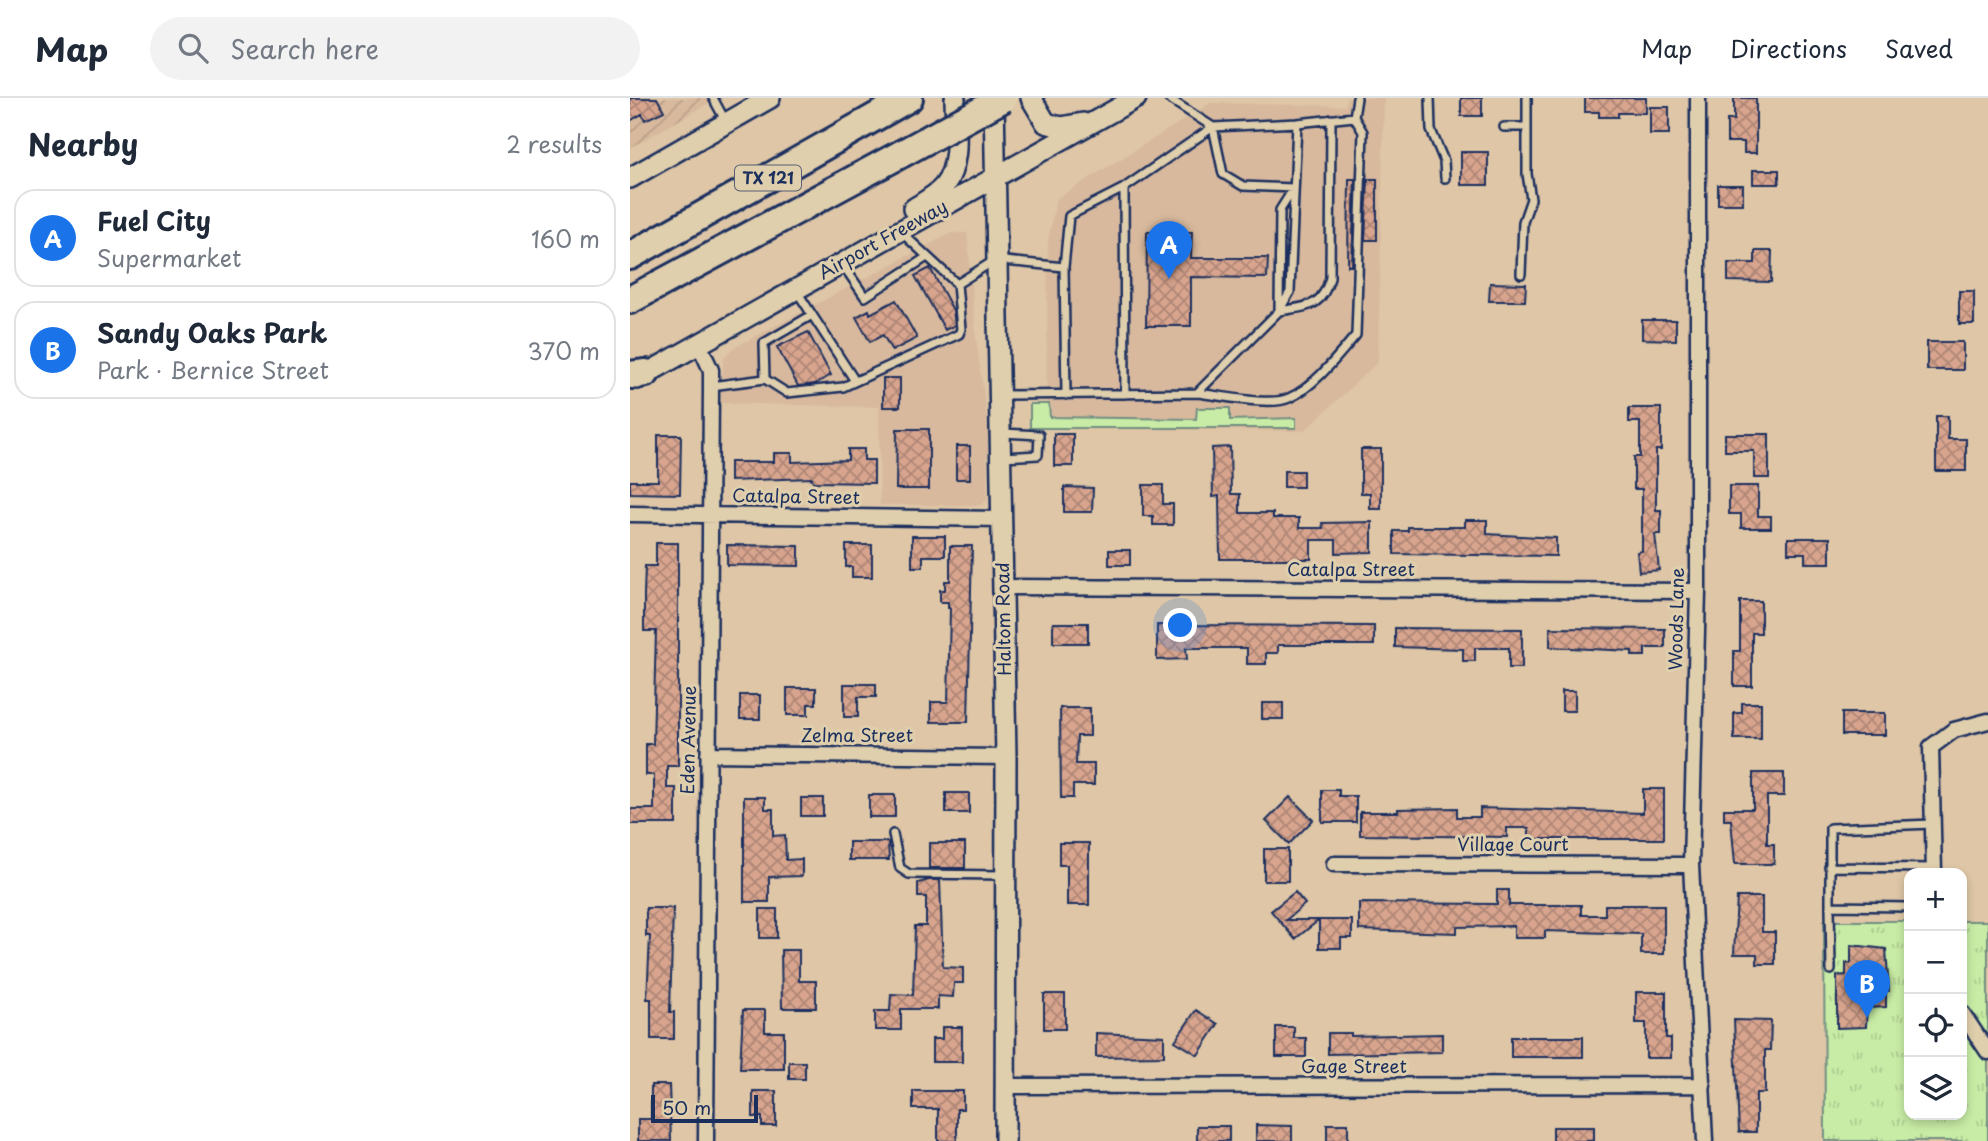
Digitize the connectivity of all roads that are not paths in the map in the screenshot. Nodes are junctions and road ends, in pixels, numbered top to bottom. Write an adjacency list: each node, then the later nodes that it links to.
1 (713, 98): 17 (lane)
2 (770, 98): 17 (main road)
3 (955, 98): 27 (main road)
4 (994, 98): 24 (main road, Haltom Road)
5 (1004, 98): 36 (highway, TX 121, bridge)
6 (1031, 98): 14 (main road)
7 (1136, 98): 14 (main road, Airport Freeway)
8 (1168, 98): 19 (lane)
9 (1357, 98): 15 (lane)
10 (1430, 98): 23 (lane)
11 (1528, 98): 21 (lane)
12 (1698, 98): 54 (street, Woods Lane)
13 (907, 99): 28 (highway, TX 121)
14 (1104, 116): 24 (main road, Airport Freeway)
15 (1354, 117): 16 (lane); 44 (lane)
16 (1331, 119): 18 (lane); 37 (lane)
17 (726, 122): 22 (main road)
18 (1297, 122): 19 (lane); 26 (lane)
19 (1213, 127): 25 (lane); 26 (lane)
20 (1504, 127): 21 (lane)
21 (1527, 127): 33 (lane)
22 (630, 178)
23 (1445, 178)
24 (994, 180): 27 (main road, Airport Freeway); 30 (main road, Haltom Road)
25 (1124, 188): 32 (lane); 45 (lane)
26 (1294, 188): 37 (lane); 37 (lane)
27 (898, 230): 29 (lane); 31 (main road, Airport Freeway)
28 (630, 256)
29 (927, 257): 31 (lane); 34 (lane)
30 (995, 260): 32 (lane); 34 (lane); 46 (main road, Haltom Road)
31 (841, 262): 35 (main road, Airport Freeway)
32 (1064, 267): 47 (lane)
33 (1521, 274)
34 (957, 284): 42 (lane)
35 (795, 288): 38 (lane); 39 (main road, Airport Freeway)
36 (630, 300)
37 (1279, 311): 44 (lane)
38 (812, 315): 41 (lane); 42 (lane)
39 (698, 342): 40 (main road, Airport Freeway); 43 (street, Eden Avenue)
40 (635, 377)
41 (765, 379): 42 (lane); 43 (lane)
42 (855, 381)
43 (711, 386): 51 (street, Eden Avenue)
44 (1197, 393): 45 (lane)
45 (1125, 394): 47 (lane)
46 (1002, 395): 47 (lane); 48 (main road, Haltom Road)
47 (1066, 395)
48 (1002, 433): 49 (main road, Haltom Road); 49 (lane)
49 (1002, 457): 52 (main road, Haltom Road)
50 (630, 514): 51 (street, Catalpa Street)
51 (712, 515): 52 (street, Catalpa Street); 56 (street, Eden Avenue)
52 (1003, 519): 53 (main road, Haltom Road)
53 (1004, 587): 54 (street, Catalpa Street); 57 (main road, Haltom Road)
54 (1698, 591): 61 (street, Woods Lane)
55 (1988, 721): 58 (street)
56 (708, 754): 57 (street, Zelma Street); 73 (street, Eden Avenue)
57 (1006, 757): 65 (main road, Haltom Road)
58 (1933, 824): 62 (lane); 63 (street)
59 (892, 834): 65 (lane)
60 (1334, 864): 61 (street, Village Court)
61 (1691, 865): 71 (street, Woods Lane)
62 (1829, 867): 64 (lane); 66 (lane)
63 (1934, 868)
64 (1904, 870)
65 (1006, 874): 72 (main road, Haltom Road)
66 (1830, 906): 67 (lane); 68 (lane)
67 (1904, 907)
68 (1831, 970)
69 (1967, 1020): 70 (street)
70 (1988, 1052)
71 (1703, 1085): 72 (street, Gage Street); 75 (street, Woods Lane)
72 (1006, 1086): 74 (main road, Haltom Road)
73 (706, 1141)
74 (1005, 1141)
75 (1705, 1141)

